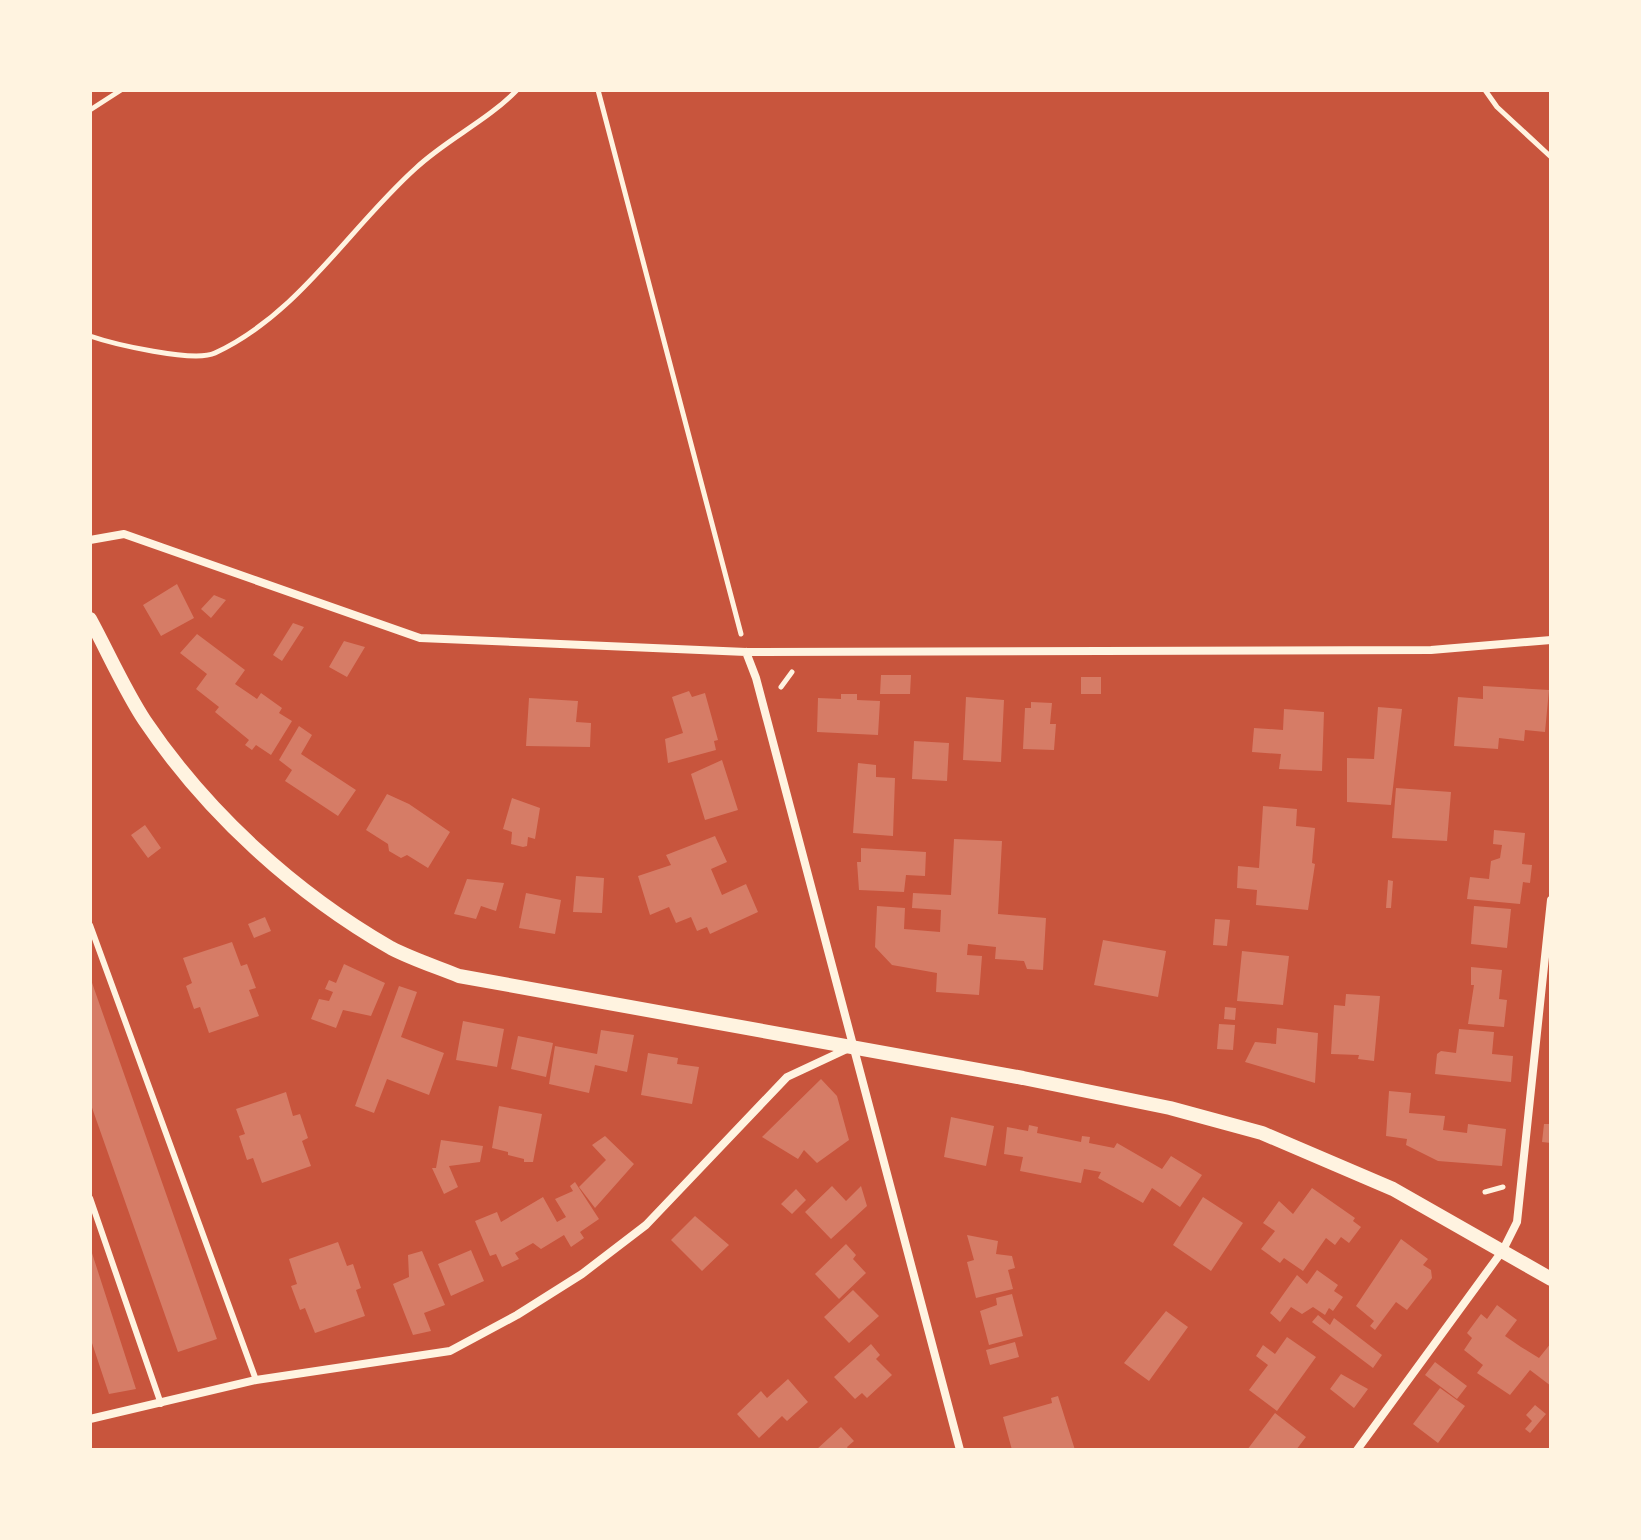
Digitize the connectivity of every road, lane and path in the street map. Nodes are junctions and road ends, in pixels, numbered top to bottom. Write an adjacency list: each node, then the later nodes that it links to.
1 (121, 90): 5 (path)
2 (517, 90): 7 (path)
3 (598, 90): 11 (path)
4 (1485, 90): 6 (path)
5 (90, 110)
6 (1551, 157)
7 (90, 336)
8 (90, 540): 11 (street)
9 (90, 619): 16 (street)
10 (1551, 640): 11 (street)
11 (746, 652): 16 (street)
12 (792, 672): 13 (path)
13 (781, 687)
14 (1551, 900): 20 (street)
15 (90, 925): 22 (lane)
16 (852, 1047): 20 (street); 22 (street); 25 (street)
17 (1503, 1186): 18 (path)
18 (1485, 1192)
19 (90, 1198): 23 (lane)
20 (1503, 1250): 21 (street); 26 (street)
21 (1551, 1279)
22 (256, 1380): 23 (street)
23 (161, 1404): 24 (street)
24 (90, 1419)
25 (960, 1450)
26 (1357, 1450)

